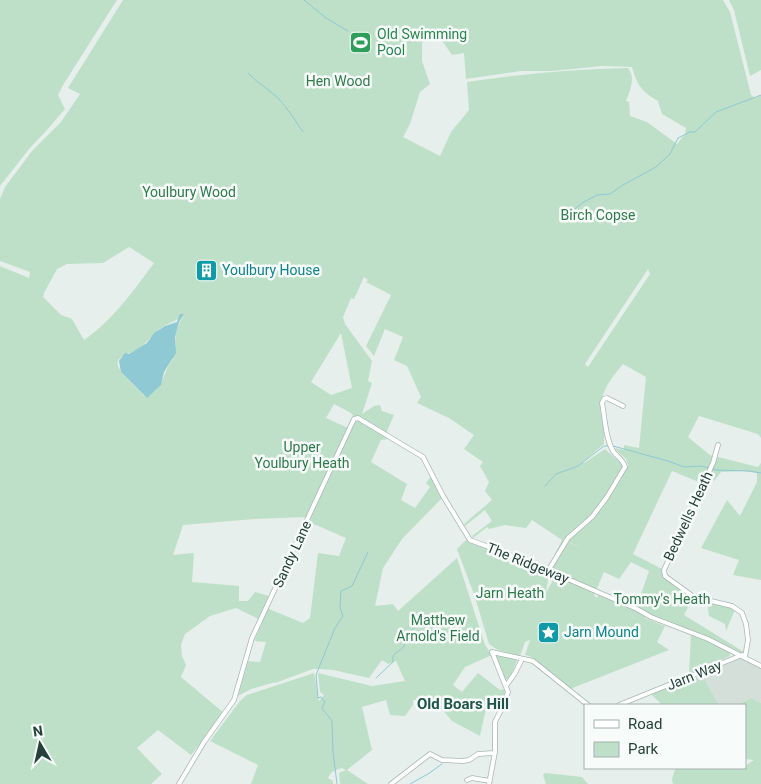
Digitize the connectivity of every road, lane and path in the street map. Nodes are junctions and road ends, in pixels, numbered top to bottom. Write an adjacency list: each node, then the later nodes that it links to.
1 (623, 406): 4 (street)
2 (358, 418): 4 (street, The Ridgeway); 14 (street, Sandy Lane)
3 (718, 445): 5 (street, Bedwells Heath)
4 (548, 571): 5 (street, The Ridgeway)
5 (743, 656): 7 (street, The Ridgeway); 10 (street, Jarn Way)
6 (522, 659): 8 (street); 8 (street); 9 (street)
7 (761, 666)
8 (506, 686): 11 (street)
9 (587, 704)
10 (622, 704)
11 (494, 753): 13 (street); 15 (street)
12 (467, 780): 13 (street)
13 (490, 782)
14 (179, 784)
15 (391, 784)

